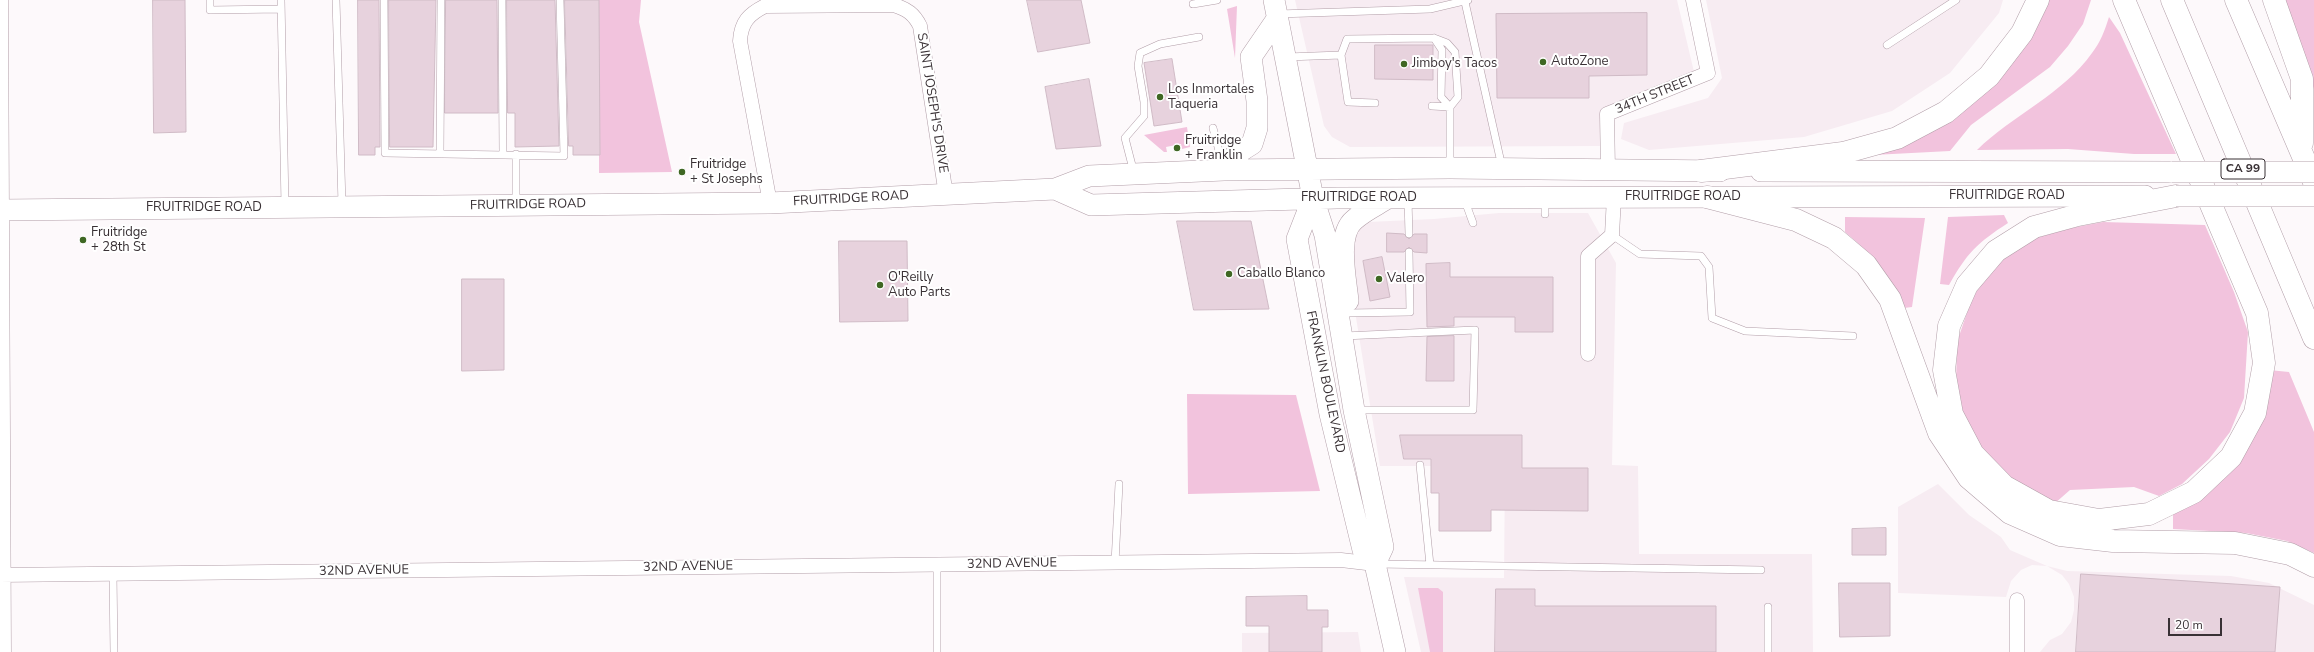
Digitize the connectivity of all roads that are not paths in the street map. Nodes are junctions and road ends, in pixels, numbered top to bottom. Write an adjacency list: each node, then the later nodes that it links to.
1 (1, 0): 26 (street)
2 (210, 0): 19 (lane)
3 (281, 0): 19 (lane)
4 (336, 0): 55 (lane)
5 (384, 0): 32 (lane)
6 (441, 0): 32 (lane)
7 (502, 0): 33 (lane)
8 (560, 0): 34 (lane)
9 (1217, 0): 18 (lane)
10 (1693, 0): 39 (street, 34TH STREET)
11 (1956, 0): 23 (lane)
12 (2038, 0): 40 (highway)
13 (2124, 0): 46 (highway)
14 (2172, 0): 66 (highway, CA 99)
15 (2236, 0): 31 (highway)
16 (2274, 0): 31 (highway)
17 (1467, 1): 20 (lane); 36 (lane)
18 (1193, 4)
19 (281, 9): 56 (lane)
20 (1276, 11): 25 (main road, FRANKLIN BOULEVARD); 37 (main road)
21 (1198, 37): 42 (lane)
22 (1434, 38): 24 (lane); 29 (lane); 29 (lane)
23 (1887, 45)
24 (1341, 55): 25 (lane); 27 (lane)
25 (1285, 57): 38 (main road, FRANKLIN BOULEVARD)
26 (1, 92): 57 (street)
27 (1375, 104)
28 (1432, 106): 29 (lane)
29 (1450, 107): 35 (lane)
30 (1213, 128): 37 (lane)
31 (2302, 153): 43 (highway)
32 (440, 154): 33 (lane)
33 (503, 154): 34 (lane)
34 (516, 154): 54 (lane)
35 (1450, 168): 36 (main road, FRUITRIDGE ROAD); 38 (main road, FRUITRIDGE ROAD)
36 (1502, 169): 39 (main road, FRUITRIDGE ROAD)
37 (1224, 170): 38 (main road, FRUITRIDGE ROAD); 42 (main road, FRUITRIDGE ROAD)
38 (1308, 170): 50 (main road, FRANKLIN BOULEVARD)
39 (1608, 170): 40 (main road, FRUITRIDGE ROAD)
40 (1700, 171): 41 (main road, FRUITRIDGE ROAD, bridge)
41 (2314, 172)
42 (1134, 174): 44 (main road, FRUITRIDGE ROAD)
43 (2314, 182)
44 (1055, 189): 45 (main road, FRUITRIDGE ROAD); 50 (main road, FRUITRIDGE ROAD)
45 (946, 195): 53 (main road, FRUITRIDGE ROAD); 53 (street, SAINT JOSEPH'S DRIVE)
46 (2176, 196): 47 (main road, FRUITRIDGE ROAD, bridge); 49 (main road, FRUITRIDGE ROAD)
47 (2314, 196)
48 (1614, 197): 49 (main road, FRUITRIDGE ROAD); 52 (main road, FRUITRIDGE ROAD); 60 (street)
49 (1707, 197): 75 (highway)
50 (1313, 198): 51 (main road, FRUITRIDGE ROAD); 64 (main road, FRANKLIN BOULEVARD); 72 (main road, FRANKLIN BOULEVARD)
51 (1398, 198): 52 (main road, FRUITRIDGE ROAD); 59 (lane); 63 (main road)
52 (1465, 199): 58 (lane)
53 (770, 203): 54 (main road, FRUITRIDGE ROAD)
54 (516, 205): 55 (main road, FRUITRIDGE ROAD)
55 (342, 206): 56 (main road, FRUITRIDGE ROAD)
56 (285, 207): 57 (main road, FRUITRIDGE ROAD)
57 (1, 210): 62 (street)
58 (1473, 223)
59 (1409, 234)
60 (1612, 235): 65 (lane); 67 (street)
61 (1409, 252): 63 (lane)
62 (1, 261): 78 (street)
63 (1349, 313): 64 (main road)
64 (1340, 336): 68 (main road, FRANKLIN BOULEVARD); 68 (lane)
65 (1853, 336)
66 (2314, 338)
67 (1588, 354)
68 (1354, 410): 72 (main road, FRANKLIN BOULEVARD)
69 (1420, 465): 74 (lane)
70 (1119, 484): 71 (lane)
71 (1115, 563): 72 (street, 32ND AVENUE); 73 (street, 32ND AVENUE)
72 (1375, 564): 74 (lane); 84 (main road, FRANKLIN BOULEVARD)
73 (938, 565): 77 (street, 32ND AVENUE); 83 (lane)
74 (1430, 565): 76 (lane)
75 (2314, 566)
76 (1761, 570)
77 (113, 574): 78 (street, 32ND AVENUE); 82 (lane)
78 (2, 575): 81 (street)
79 (2017, 600): 86 (street)
80 (1768, 607): 85 (lane)
81 (4, 652)
82 (114, 652)
83 (937, 652)
84 (1395, 652)
85 (1768, 652)
86 (2017, 652)

